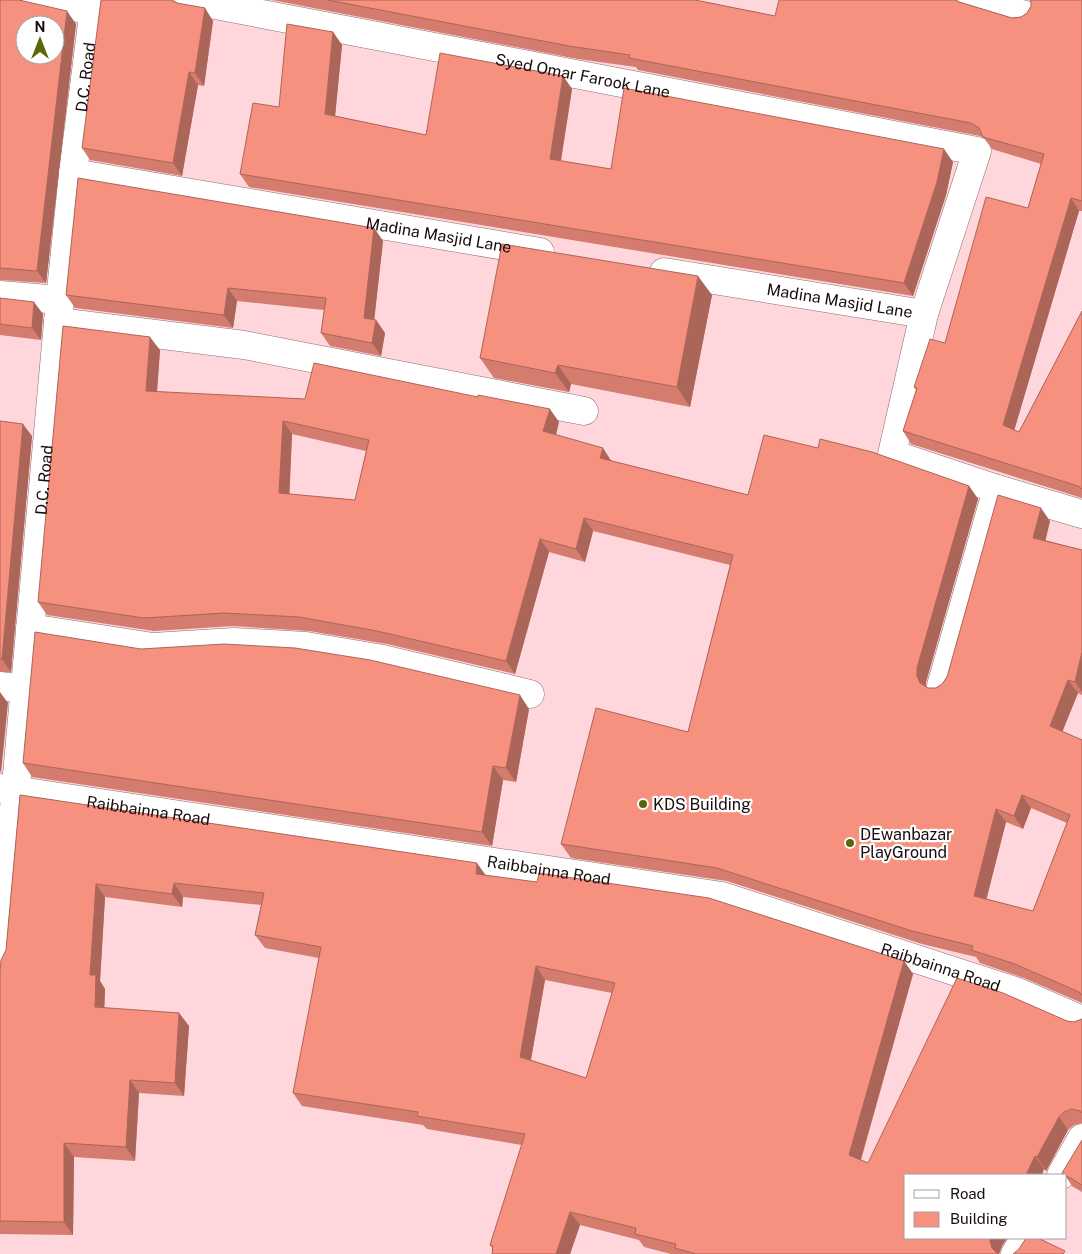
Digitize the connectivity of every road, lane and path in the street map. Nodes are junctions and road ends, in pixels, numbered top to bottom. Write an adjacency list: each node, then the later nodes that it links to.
1 (36, 0): 4 (street)
2 (189, 0): 11 (street, Syed Omar Farook Lane)
3 (972, 0): 5 (street)
4 (94, 5): 6 (street, D.C. Road)
5 (1026, 15)
6 (73, 173): 7 (street, Madina Masjid Lane); 10 (street, D.C. Road)
7 (565, 256)
8 (642, 269): 11 (street, Madina Masjid Lane)
9 (0, 295): 10 (street)
10 (59, 311): 12 (street); 15 (street, D.C. Road)
11 (924, 314): 13 (street)
12 (584, 411)
13 (997, 489): 14 (street); 16 (street)
14 (1082, 514)
15 (30, 628): 17 (street, D.C. Road); 18 (street)
16 (941, 686)
17 (12, 687): 19 (street, D.C. Road)
18 (530, 694)
19 (7, 789): 20 (street, D.C. Road); 21 (street, Raibbainna Road)
20 (0, 962)
21 (1082, 1020)
22 (1082, 1138): 23 (street)
23 (1062, 1174)
24 (1025, 1239): 25 (street)
25 (1015, 1254)

